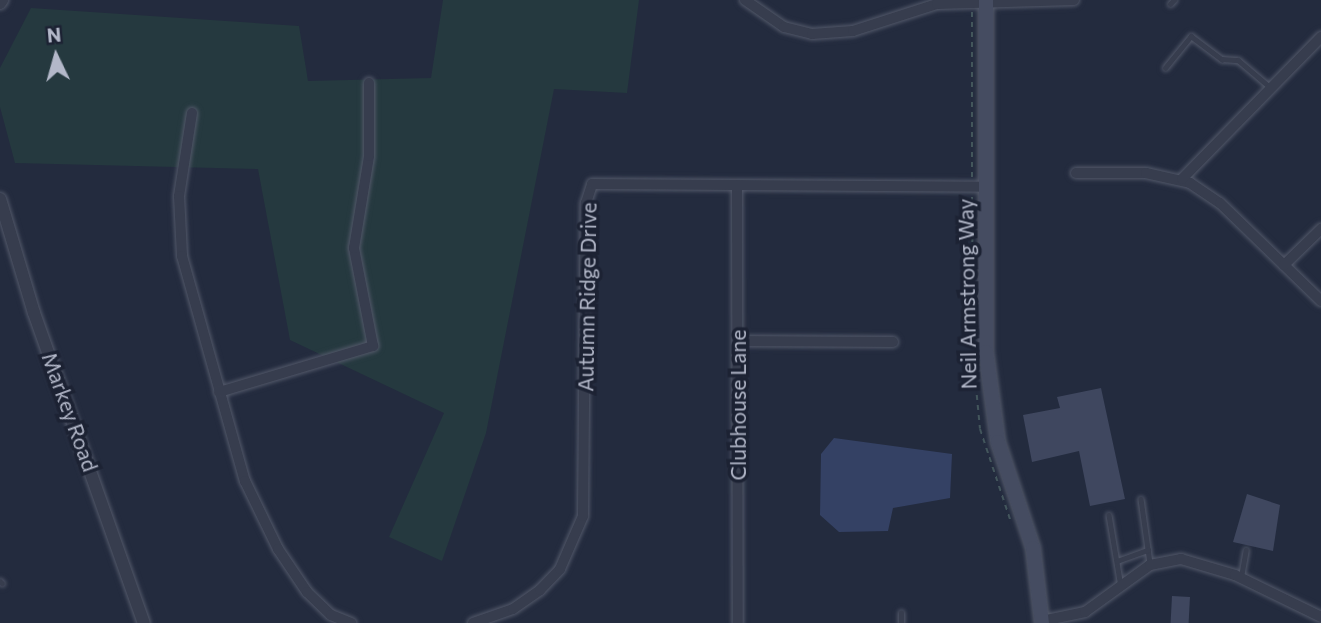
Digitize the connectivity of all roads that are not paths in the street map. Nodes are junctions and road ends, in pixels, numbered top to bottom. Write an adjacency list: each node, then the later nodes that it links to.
1 (745, 0): 3 (street)
2 (1074, 0): 3 (street)
3 (986, 2): 12 (main road, Neil Armstrong Way)
4 (1321, 37): 7 (street)
5 (1165, 68): 7 (lane)
6 (369, 83): 19 (street)
7 (1271, 88): 10 (street)
8 (192, 113): 19 (street)
9 (1076, 173): 10 (street)
10 (1182, 179): 15 (street)
11 (737, 187): 12 (street, Autumn Ridge Drive); 17 (street, Clubhouse Lane); 33 (street, Autumn Ridge Drive)
12 (986, 187): 30 (main road, Neil Armstrong Way)
13 (0, 199): 31 (street, Markey Road)
14 (1321, 229): 15 (street)
15 (1284, 265): 16 (street)
16 (1321, 301)
17 (738, 341): 18 (street); 34 (street, Clubhouse Lane)
18 (893, 342)
19 (219, 392): 32 (street)
20 (1140, 499): 22 (lane)
21 (1109, 515): 24 (lane)
22 (1148, 550): 24 (lane); 25 (lane)
23 (1246, 550): 26 (lane)
24 (1117, 561): 27 (lane)
25 (1150, 565): 26 (street); 27 (street)
26 (1241, 578): 29 (street)
27 (1121, 587): 30 (street)
28 (901, 613): 35 (lane)
29 (1321, 617)
30 (1042, 622)
31 (144, 623)
32 (351, 623)
33 (473, 623)
34 (738, 623)
35 (901, 623)

